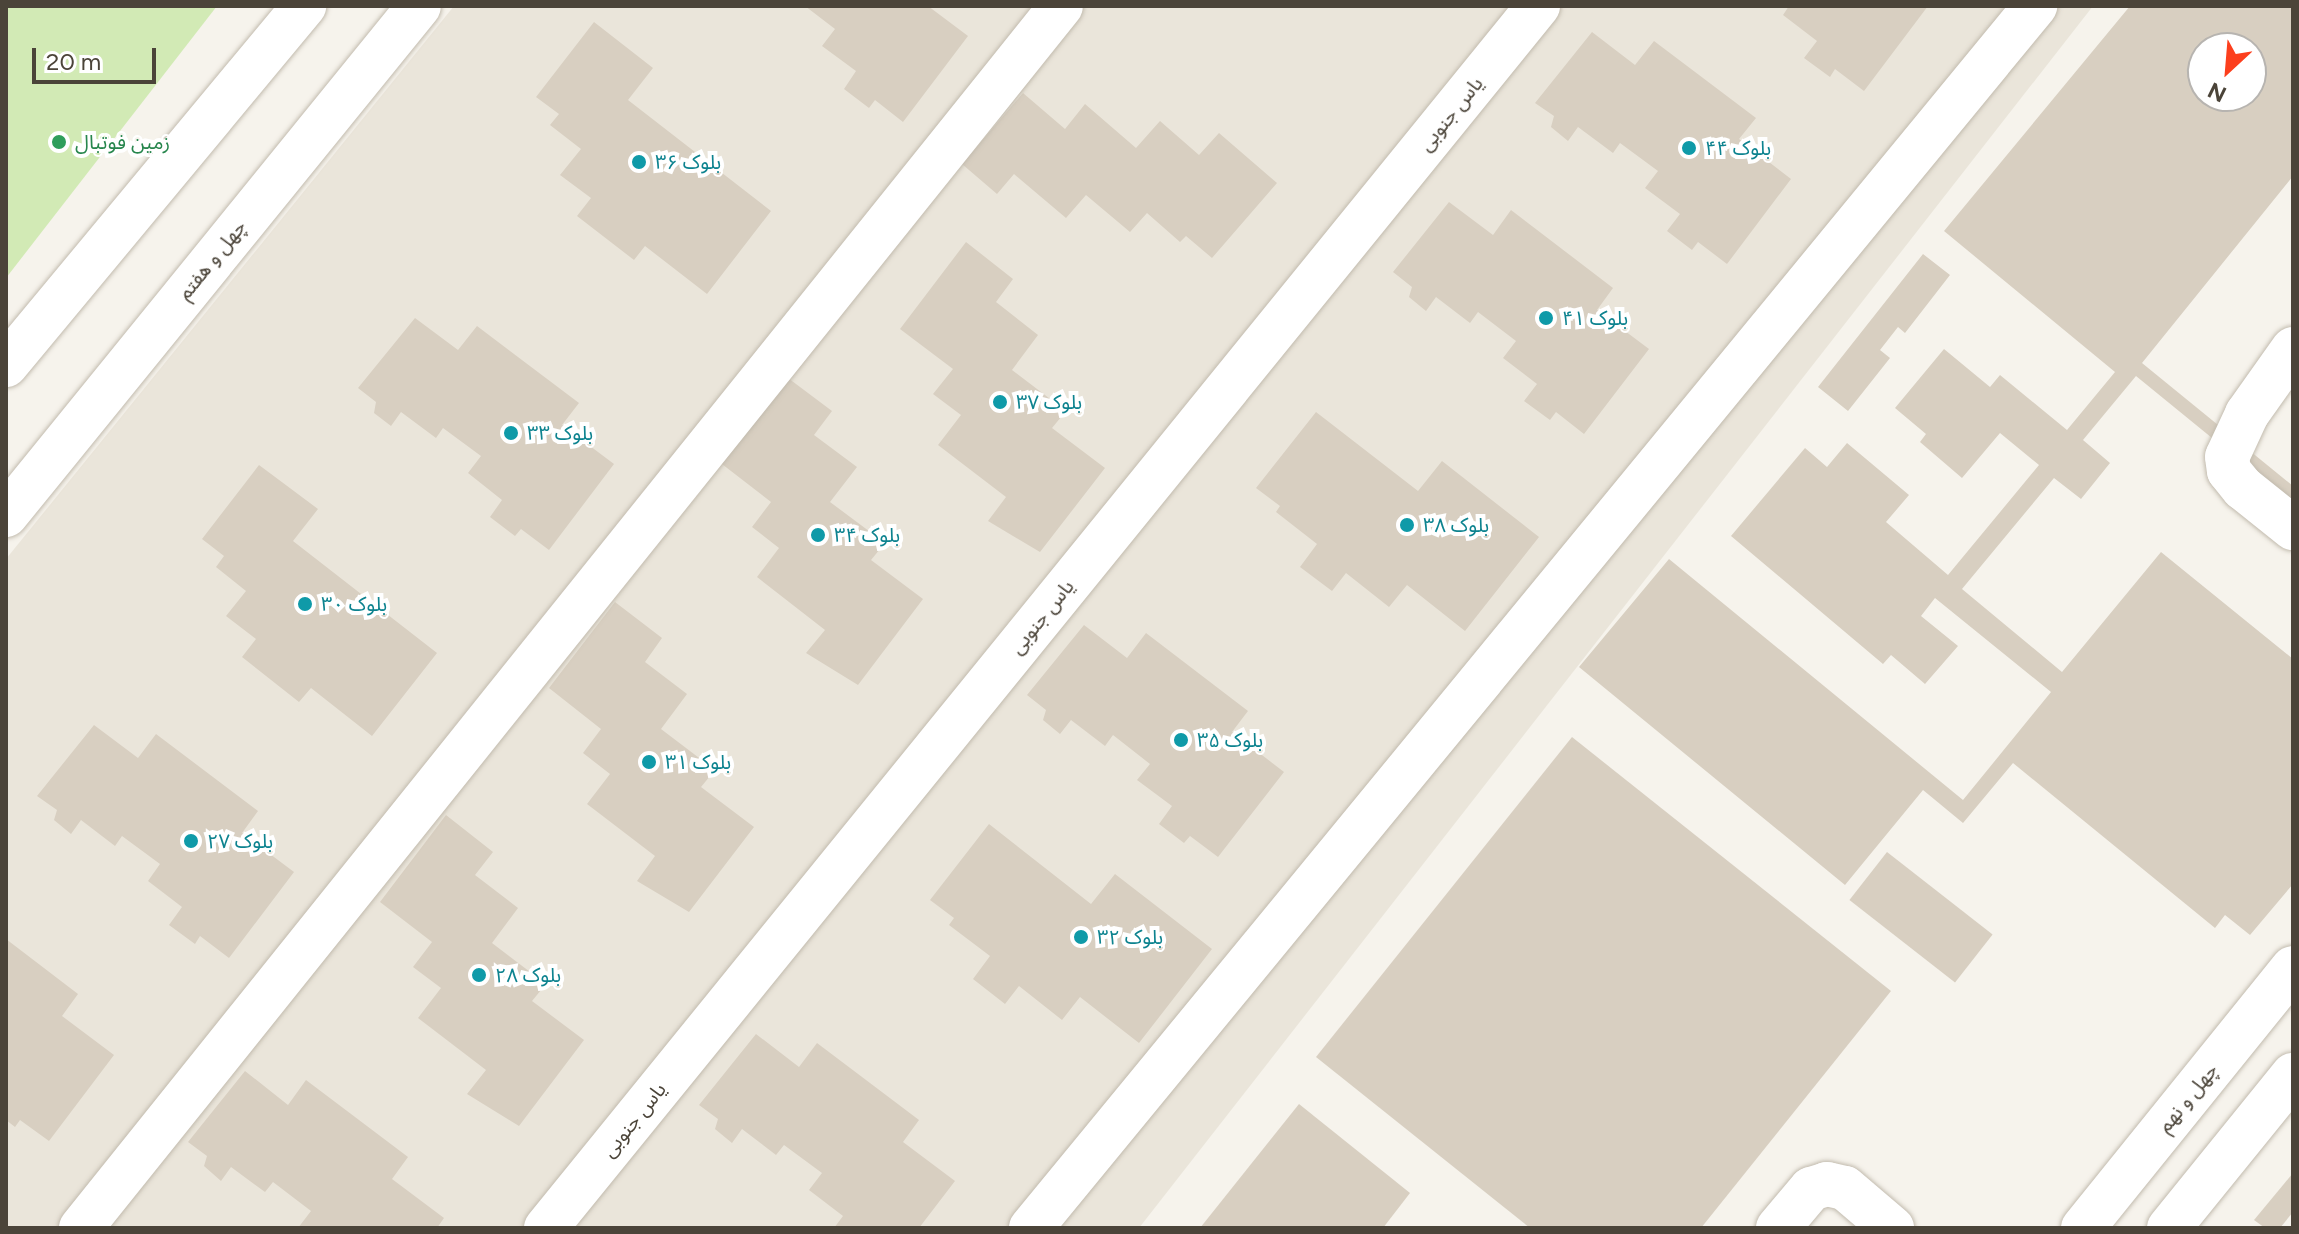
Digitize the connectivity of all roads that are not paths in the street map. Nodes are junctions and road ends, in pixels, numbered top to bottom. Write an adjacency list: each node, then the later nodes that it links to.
1 (304, 6): 7 (street)
2 (419, 6): 8 (street, چهل و هفتم)
3 (1061, 6): 12 (street)
4 (1538, 6): 13 (street, یاس جنوبی)
5 (2035, 6): 14 (street)
6 (2293, 349): 9 (street)
7 (6, 365)
8 (6, 515)
9 (2293, 528)
10 (2293, 968): 17 (street, چهل و نهم)
11 (2293, 1075): 18 (street)
12 (81, 1228)
13 (546, 1228)
14 (1031, 1228)
15 (1778, 1228): 16 (street)
16 (1892, 1228)
17 (2083, 1228)
18 (2169, 1228)

